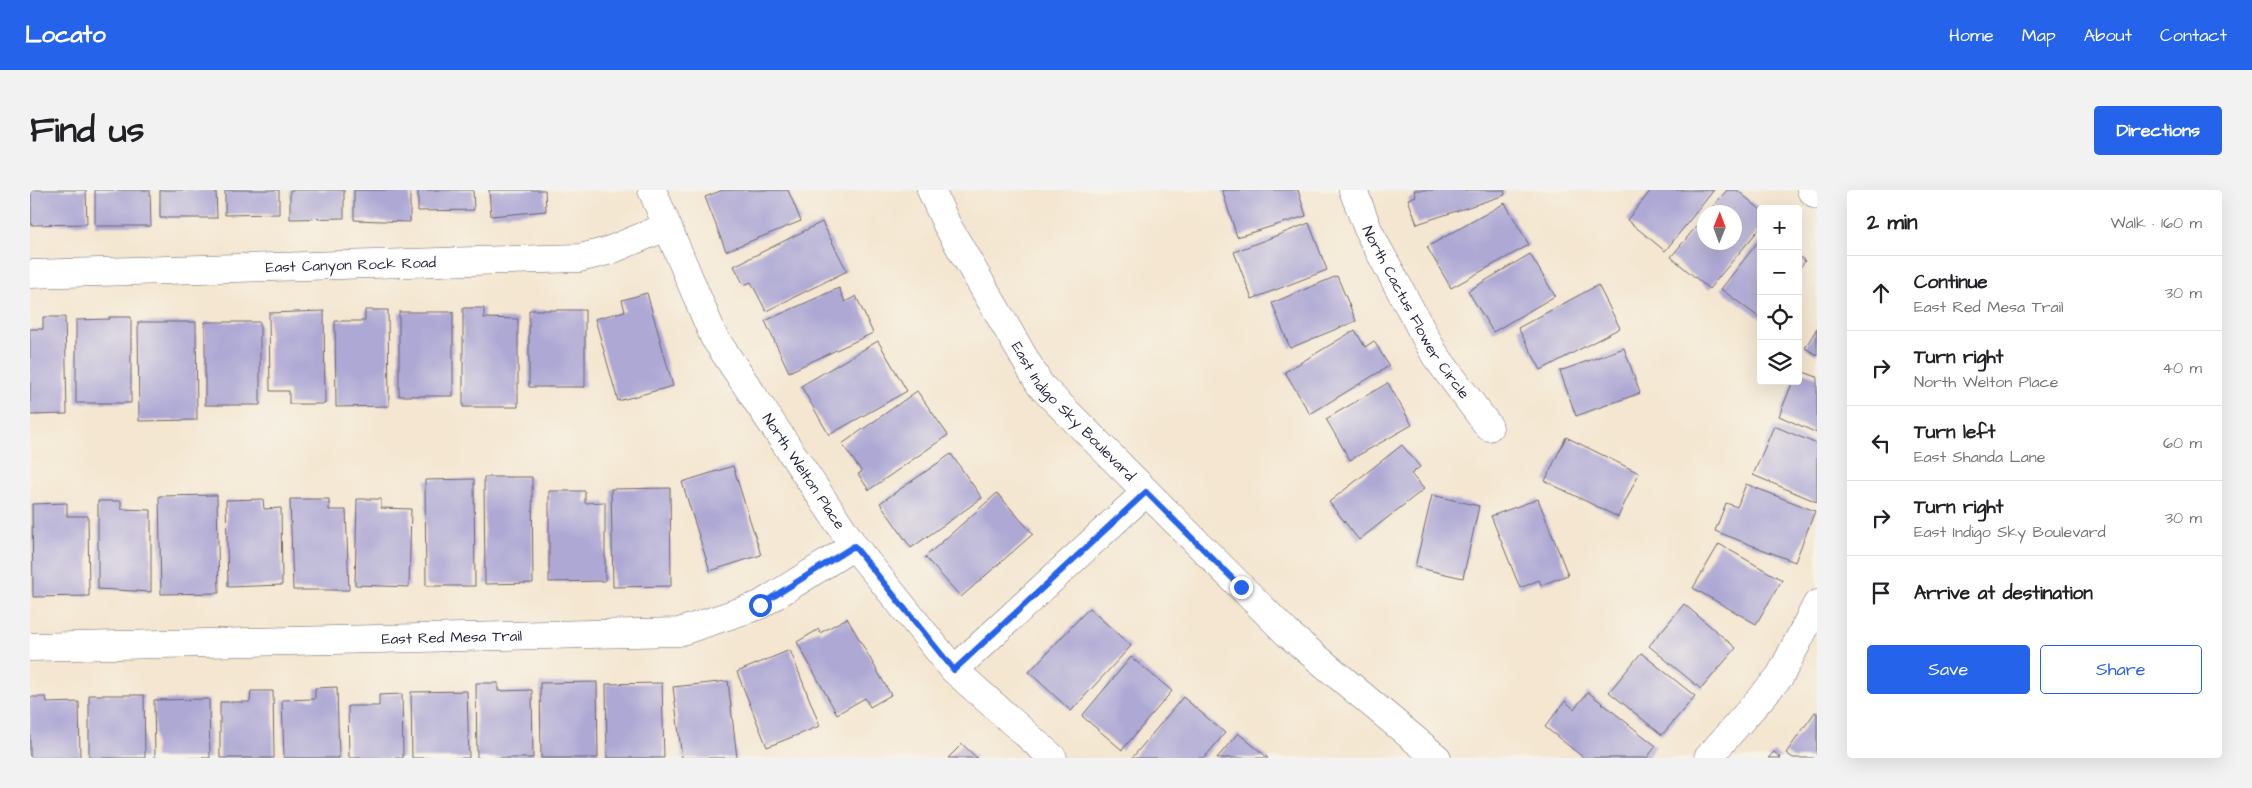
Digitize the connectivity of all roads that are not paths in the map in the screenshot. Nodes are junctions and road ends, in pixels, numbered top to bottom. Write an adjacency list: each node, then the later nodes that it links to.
1 (652, 190): 6 (street, North Welton Place)
2 (932, 190): 9 (street, East Indigo Sky Boulevard)
3 (1353, 190): 8 (street, North Cactus Flower Circle)
4 (1810, 190): 5 (street)
5 (1817, 196)
6 (666, 227): 7 (street, East Canyon Rock Road); 10 (street, North Welton Place)
7 (30, 274)
8 (1490, 427)
9 (1146, 492): 13 (street); 15 (street, East Indigo Sky Boulevard)
10 (854, 546): 12 (street, East Red Mesa Trail); 13 (street, North Welton Place)
11 (1817, 604): 16 (street)
12 (30, 647)
13 (954, 670): 14 (street, North Welton Place)
14 (1053, 758)
15 (1437, 758)
16 (1708, 758)

